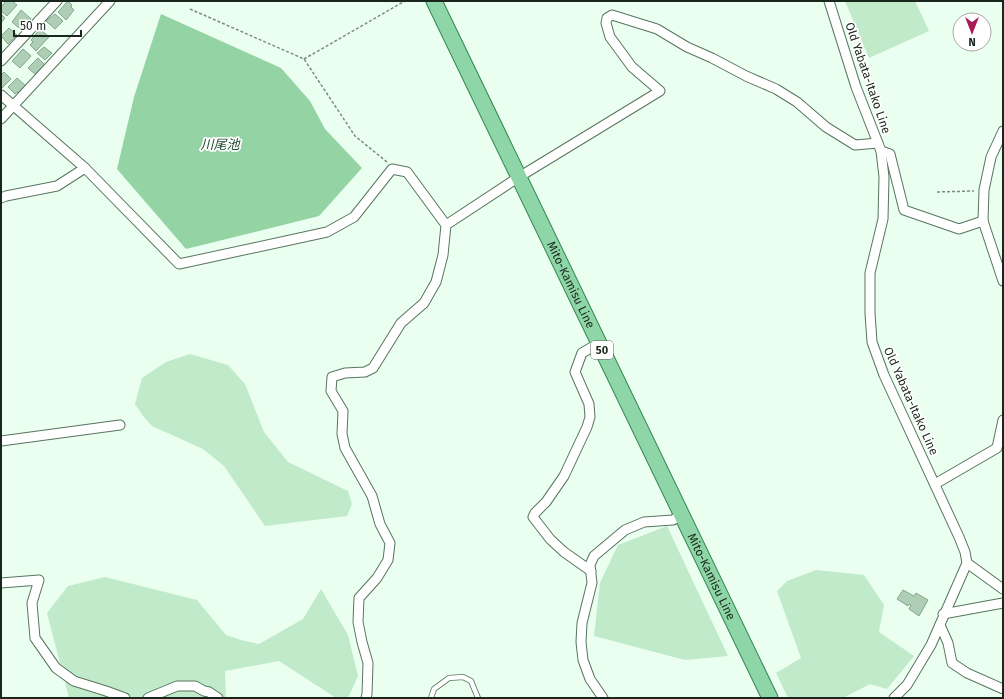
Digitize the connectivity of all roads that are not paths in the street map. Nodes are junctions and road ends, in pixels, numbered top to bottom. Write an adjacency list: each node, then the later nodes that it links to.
1 (57, 1): 5 (street)
2 (110, 1): 7 (street)
3 (434, 1): 12 (main road, Mito-Kamisu Line / 50)
4 (829, 1): 10 (street, Old Yabata-Itako Line)
5 (1, 61)
6 (1, 95): 7 (street)
7 (14, 106): 8 (street); 11 (street)
8 (1, 119)
9 (1003, 131): 14 (street)
10 (879, 147): 12 (street); 14 (street); 21 (street, Old Yabata-Itako Line)
11 (85, 168): 13 (street); 15 (street)
12 (519, 177): 15 (street); 17 (main road, Mito-Kamisu Line / 50)
13 (1, 198)
14 (983, 221): 16 (street)
15 (446, 225): 34 (street)
16 (1003, 281)
17 (599, 343): 22 (main road, Mito-Kamisu Line / 50); 24 (street)
18 (1003, 420): 21 (street)
19 (120, 425): 20 (street)
20 (1, 441)
21 (935, 484): 23 (street, Old Yabata-Itako Line)
22 (681, 514): 24 (street); 38 (main road, Mito-Kamisu Line / 50)
23 (967, 563): 26 (street); 28 (street)
24 (591, 571): 37 (street)
25 (1, 583): 31 (street)
26 (1003, 589)
27 (1003, 602): 28 (street)
28 (943, 614): 29 (street)
29 (940, 625): 30 (street); 39 (street)
30 (1003, 689)
31 (125, 698)
32 (148, 698): 33 (street)
33 (218, 698)
34 (366, 698)
35 (431, 698): 36 (lane)
36 (478, 698)
37 (603, 698)
38 (770, 698)
39 (894, 698)

